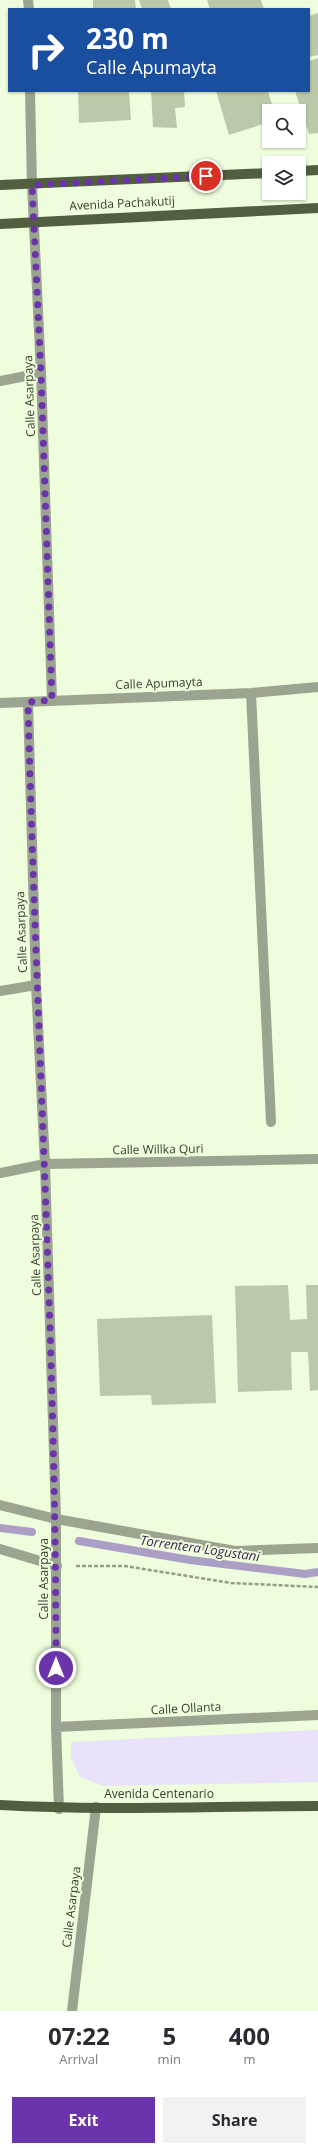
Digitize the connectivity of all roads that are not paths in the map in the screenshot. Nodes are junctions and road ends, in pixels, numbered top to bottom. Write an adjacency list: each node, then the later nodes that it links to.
1 (30, 92): 6 (street, Calle Asarpaya)
2 (318, 170): 3 (main road)
3 (306, 171)
4 (262, 173): 6 (main road, Avenida Pachakutij)
5 (0, 185): 6 (main road, Avenida Pachakutij)
6 (32, 185): 8 (street, Calle Asarpaya)
7 (318, 208): 8 (main road, Avenida Pachakutij)
8 (34, 220): 9 (main road, Avenida Pachakutij); 10 (street, Calle Asarpaya)
9 (0, 224)
10 (41, 373): 11 (street); 14 (street, Calle Asarpaya)
11 (0, 381)
12 (318, 687): 13 (street, Calle Apumayta)
13 (251, 693): 14 (street, Calle Apumayta); 19 (street)
14 (52, 700): 15 (street, Calle Apumayta)
15 (28, 702): 16 (street, Calle Apumayta); 17 (street, Calle Asarpaya)
16 (0, 703)
17 (36, 985): 18 (street); 21 (street, Calle Asarpaya)
18 (0, 991)
19 (271, 1122)
20 (318, 1159): 21 (street, Calle Willka Quri)
21 (45, 1164): 22 (street, Calle Willka Quri); 24 (street, Calle Asarpaya)
22 (0, 1172)
23 (0, 1505): 24 (street)
24 (56, 1519): 25 (street); 27 (street, Calle Asarpaya)
25 (318, 1548)
26 (0, 1549): 27 (street)
27 (57, 1566): 29 (street, Calle Asarpaya)
28 (318, 1715): 29 (street, Calle Ollanta)
29 (56, 1727): 33 (street, Calle Asarpaya)
30 (0, 1805): 33 (main road, Avenida Centenario)
31 (318, 1806): 32 (main road, Avenida Centenario)
32 (96, 1807): 33 (main road, Avenida Centenario); 34 (street, Calle Asarpaya)
33 (59, 1809)
34 (72, 2011)

